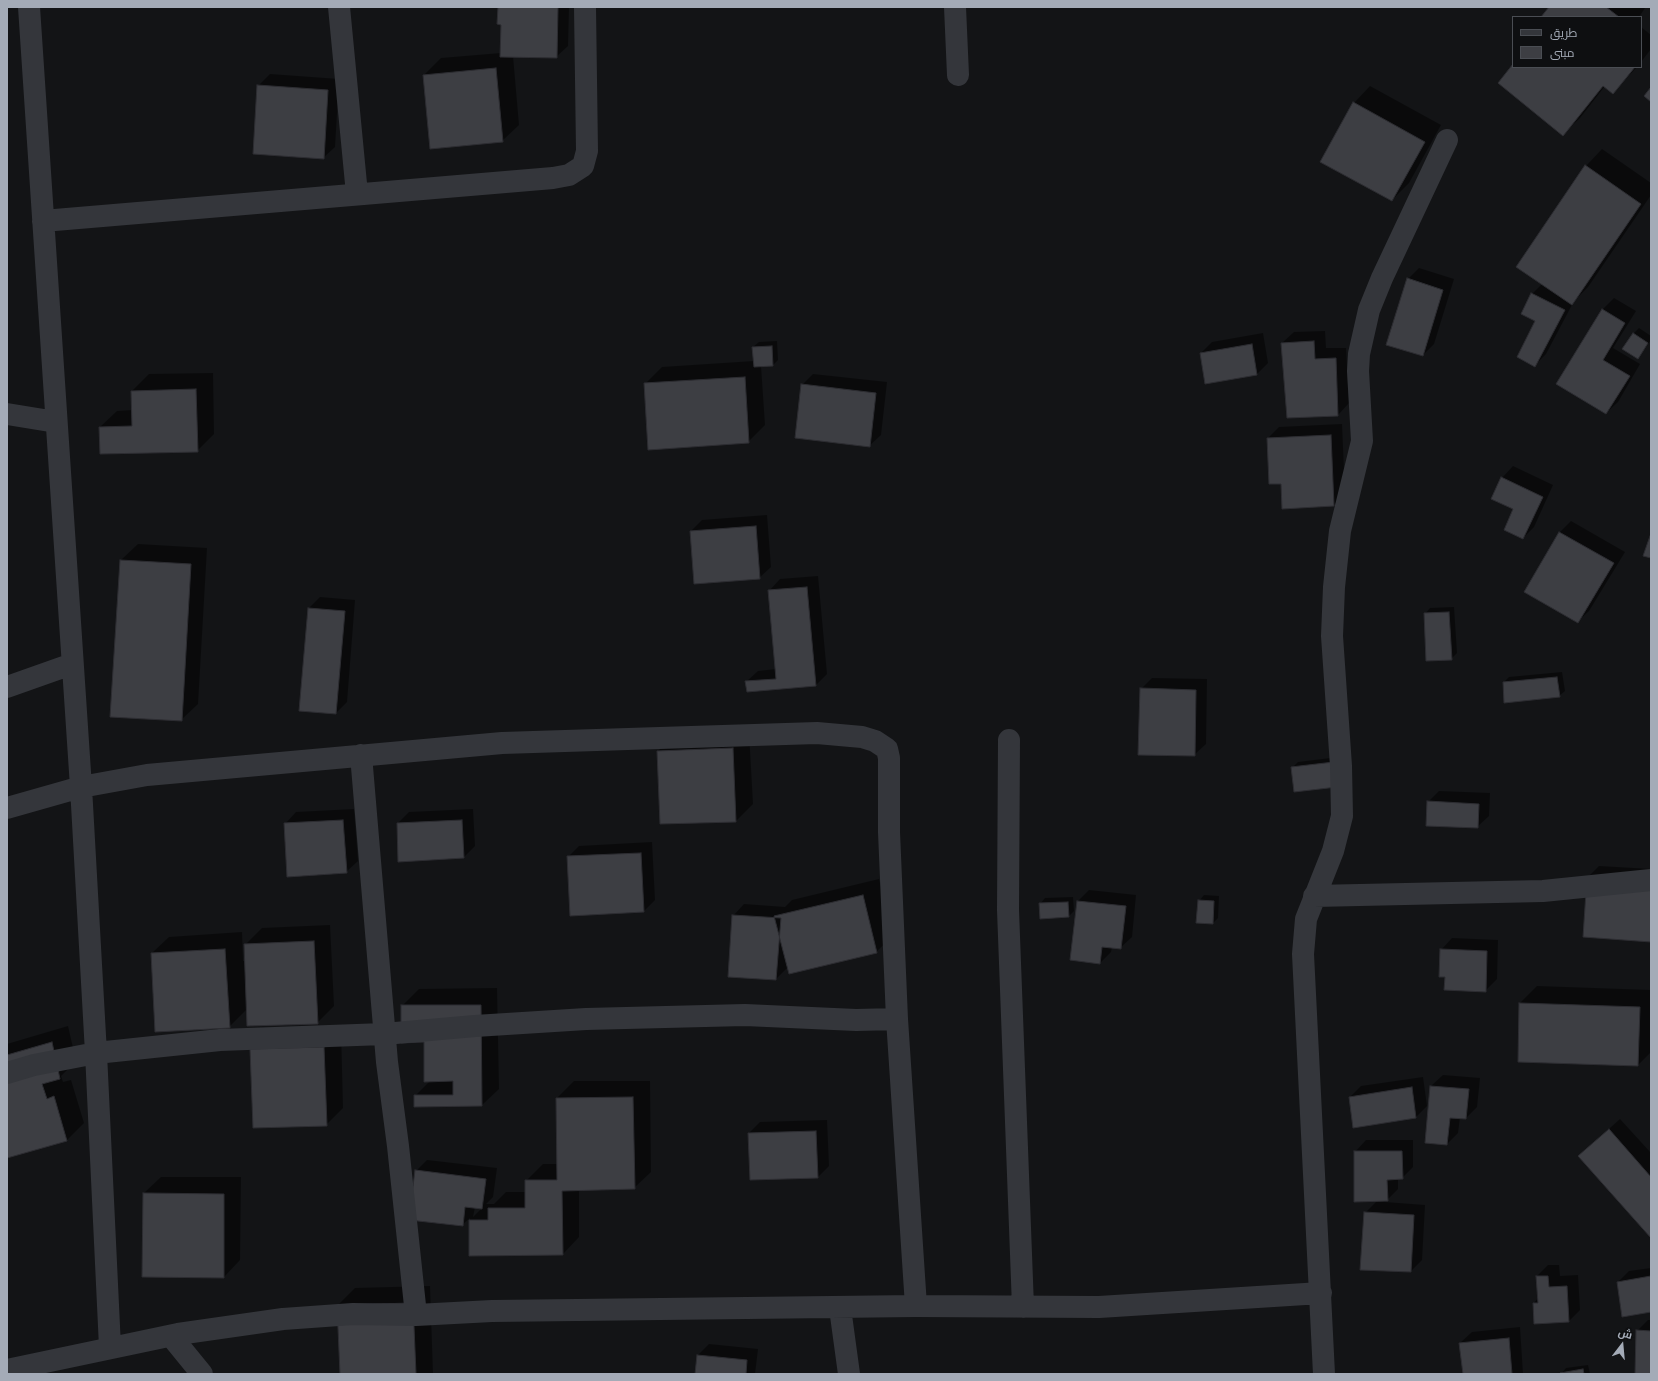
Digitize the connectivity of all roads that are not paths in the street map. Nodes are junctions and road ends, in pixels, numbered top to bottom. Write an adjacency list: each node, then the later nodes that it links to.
1 (29, 7): 8 (street)
2 (339, 7): 7 (street)
3 (585, 7): 7 (street)
4 (955, 7): 5 (street)
5 (958, 75)
6 (1447, 140): 18 (street)
7 (357, 194): 8 (street)
8 (43, 221): 10 (street)
9 (7, 414): 10 (street)
10 (56, 422): 11 (street)
11 (72, 664): 12 (street); 15 (street)
12 (7, 687)
13 (1009, 740): 25 (street)
14 (361, 755): 15 (street); 19 (street); 20 (street)
15 (81, 787): 16 (street); 21 (street)
16 (7, 808)
17 (1651, 880): 18 (street)
18 (1314, 896): 23 (street)
19 (897, 1019): 20 (street); 24 (street)
20 (384, 1034): 21 (street); 27 (street)
21 (96, 1053): 22 (street); 29 (street)
22 (7, 1073)
23 (1321, 1293): 25 (street); 33 (street)
24 (916, 1306): 25 (street); 26 (street)
25 (1023, 1307)
26 (840, 1308): 27 (street); 32 (street)
27 (416, 1315): 28 (street)
28 (171, 1336): 29 (street); 31 (street)
29 (110, 1347): 30 (street)
30 (7, 1370)
31 (202, 1374)
32 (849, 1374)
33 (1324, 1374)

